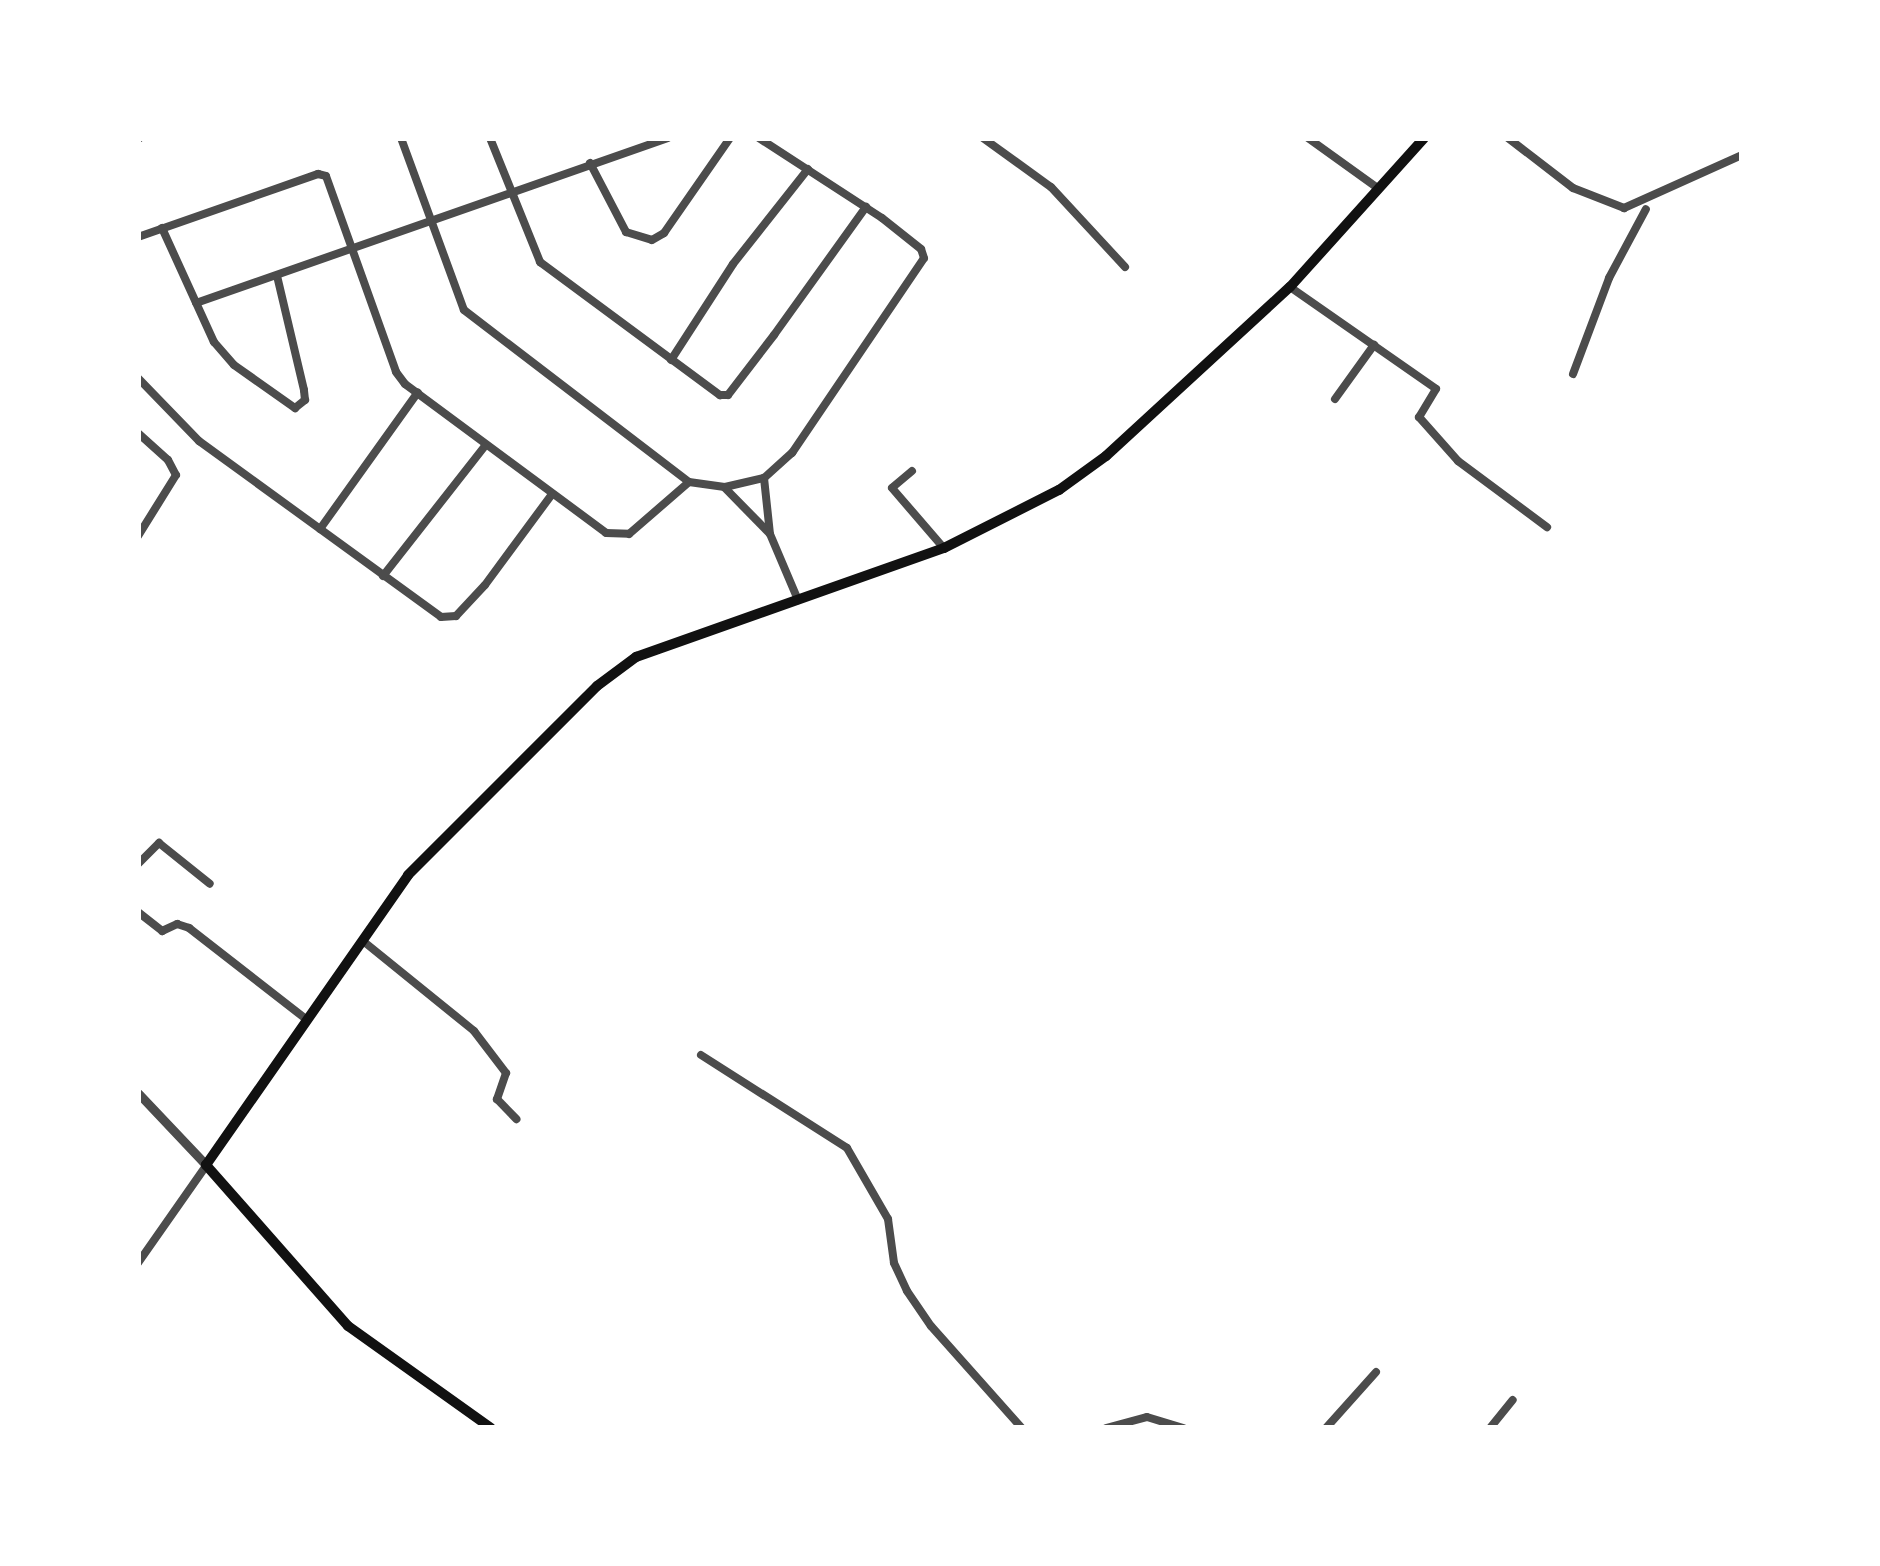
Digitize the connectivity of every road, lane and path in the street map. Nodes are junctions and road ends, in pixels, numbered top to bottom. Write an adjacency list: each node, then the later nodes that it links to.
1 (401, 138): 17 (street)
2 (490, 138): 13 (street)
3 (668, 138): 11 (street)
4 (730, 138): 11 (street)
5 (759, 138): 12 (street)
6 (983, 138): 21 (street)
7 (1308, 138): 14 (street)
8 (1424, 138): 14 (main road)
9 (1508, 138): 10 (street)
10 (1742, 154)
11 (590, 163): 13 (street)
12 (808, 169): 15 (street); 26 (street)
13 (510, 189): 17 (street); 26 (street)
14 (1379, 189): 23 (main road)
15 (866, 207): 26 (street); 34 (street)
16 (1646, 209): 27 (street)
17 (428, 222): 20 (street); 35 (street)
18 (163, 228): 19 (street); 20 (street); 24 (street)
19 (138, 237)
20 (350, 247): 22 (street); 29 (street)
21 (1125, 267)
22 (277, 275): 24 (street); 24 (street)
23 (1290, 286): 25 (street); 42 (main road)
24 (196, 303)
25 (1373, 345): 30 (street); 38 (street)
26 (671, 360)
27 (1573, 374)
28 (138, 378): 39 (street)
29 (418, 392): 32 (street); 39 (street)
30 (1336, 399)
31 (138, 433): 41 (street)
32 (485, 446): 37 (street); 43 (street)
33 (912, 471): 42 (street)
34 (764, 478): 36 (street); 40 (street)
35 (689, 482): 36 (street); 37 (street)
36 (724, 487): 40 (street)
37 (552, 494): 43 (street)
38 (1547, 527)
39 (320, 529): 43 (street)
40 (770, 534): 44 (street)
41 (138, 536)
42 (944, 548): 44 (main road)
43 (383, 575)
44 (798, 600): 48 (main road)
45 (138, 864): 46 (street)
46 (210, 884)
47 (138, 912): 49 (street)
48 (363, 941): 49 (main road); 52 (street)
49 (307, 1019): 53 (main road)
50 (700, 1055): 58 (street)
51 (138, 1093): 53 (street)
52 (516, 1119)
53 (206, 1165): 54 (street); 57 (main road)
54 (138, 1263)
55 (1376, 1372): 61 (street)
56 (1513, 1400): 62 (street)
57 (491, 1428)
58 (1022, 1428)
59 (1106, 1428): 60 (street)
60 (1183, 1428)
61 (1326, 1428)
62 (1490, 1428)

